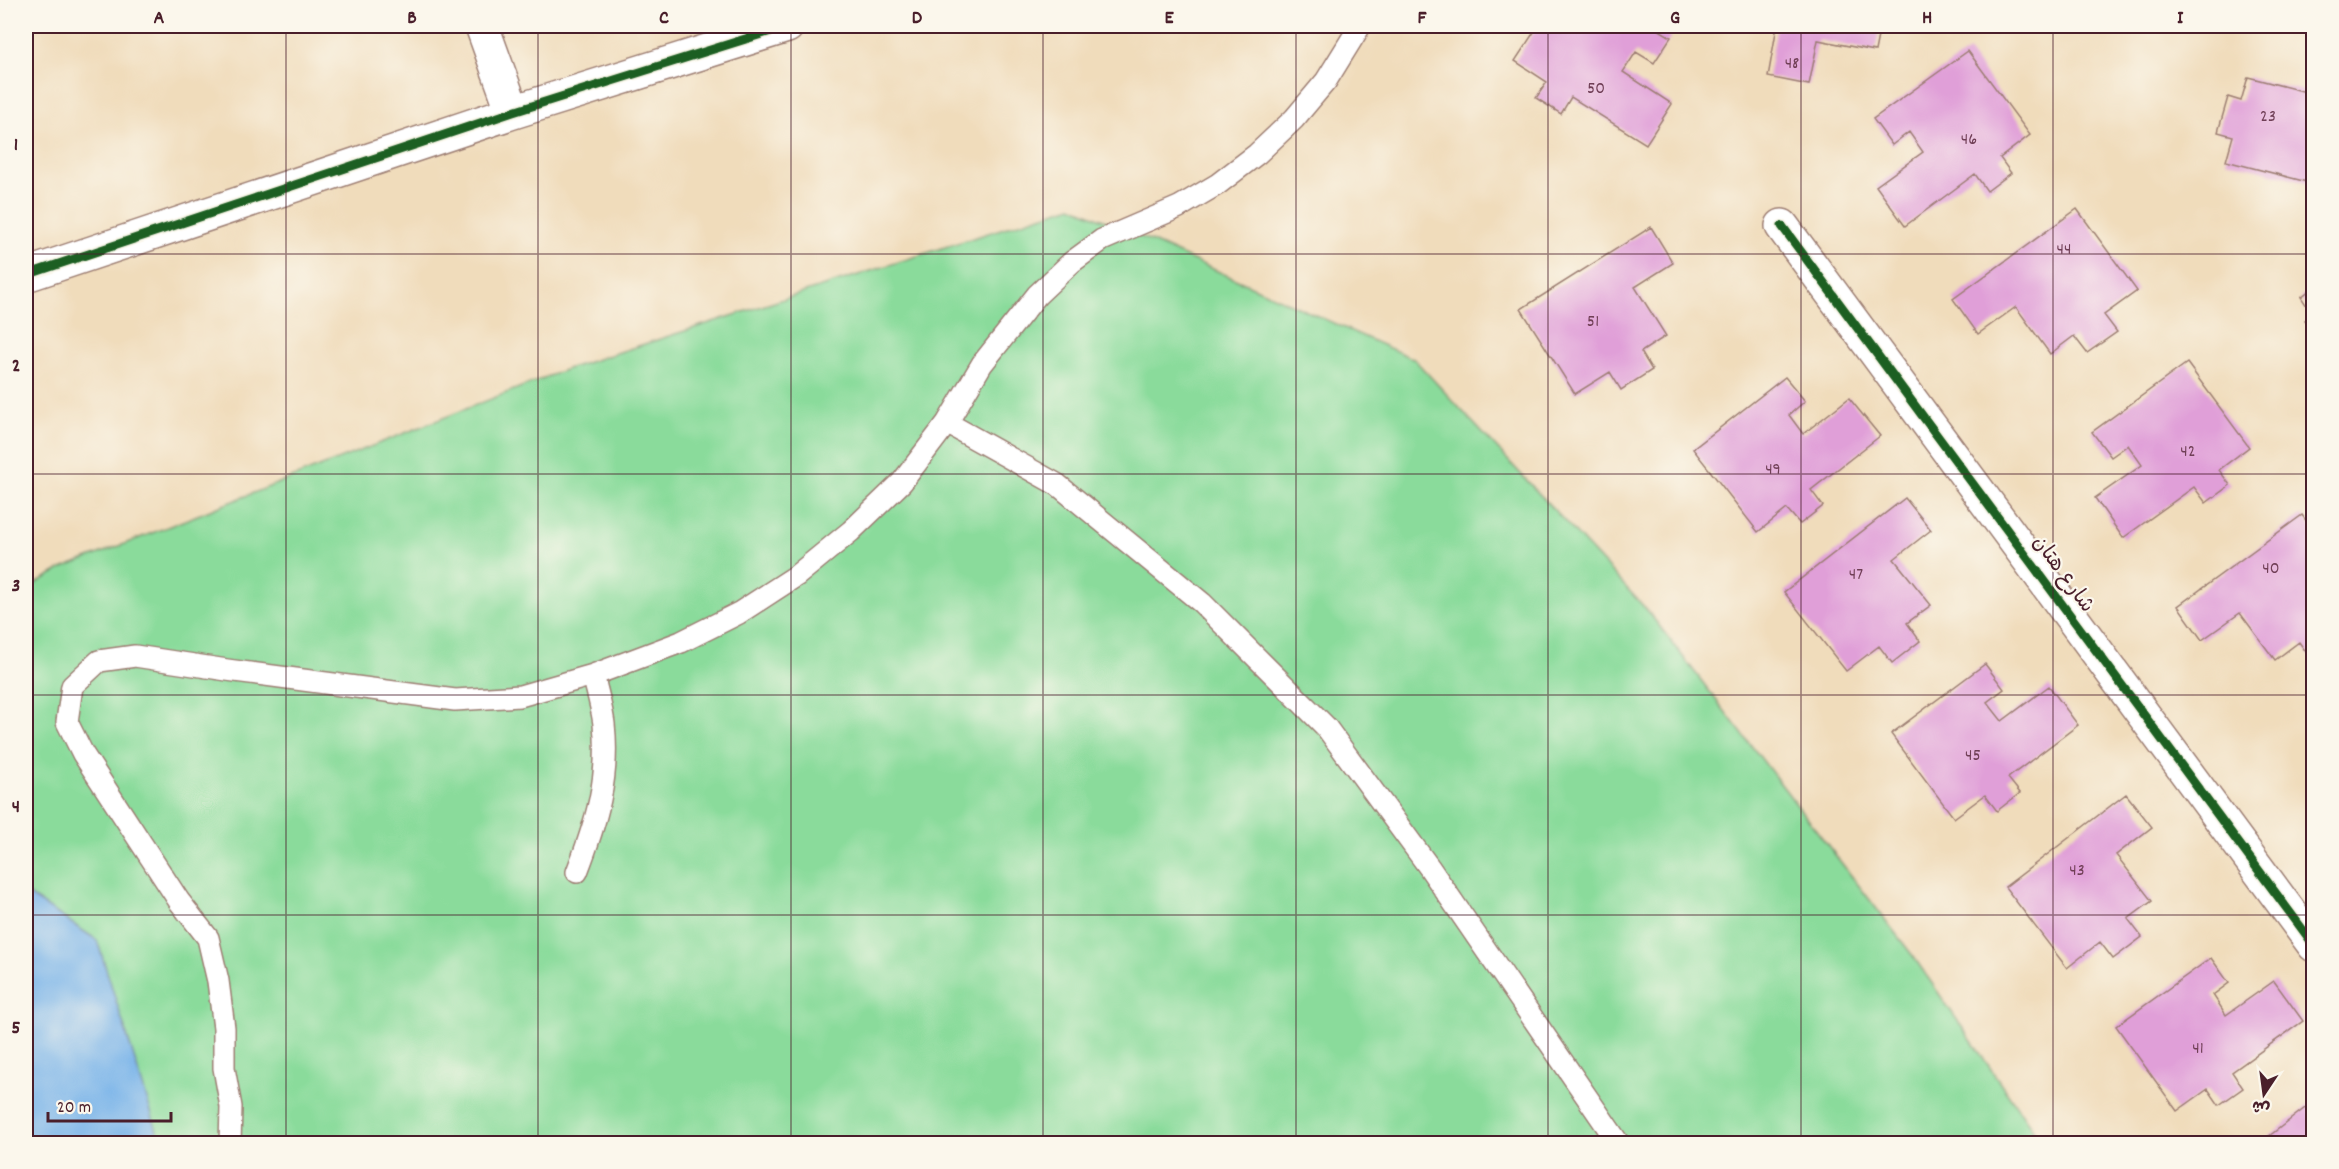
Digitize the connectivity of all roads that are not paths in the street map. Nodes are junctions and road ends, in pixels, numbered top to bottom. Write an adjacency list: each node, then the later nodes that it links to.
1 (482, 26): 4 (street)
2 (787, 26): 4 (street)
3 (1359, 26): 7 (lane)
4 (513, 112): 6 (street)
5 (1782, 226): 10 (street, شارع هتان)
6 (26, 275)
7 (947, 423): 8 (lane); 12 (lane)
8 (593, 675): 9 (lane); 11 (lane)
9 (577, 872)
10 (2313, 945)
11 (230, 1143)
12 (1619, 1143)

